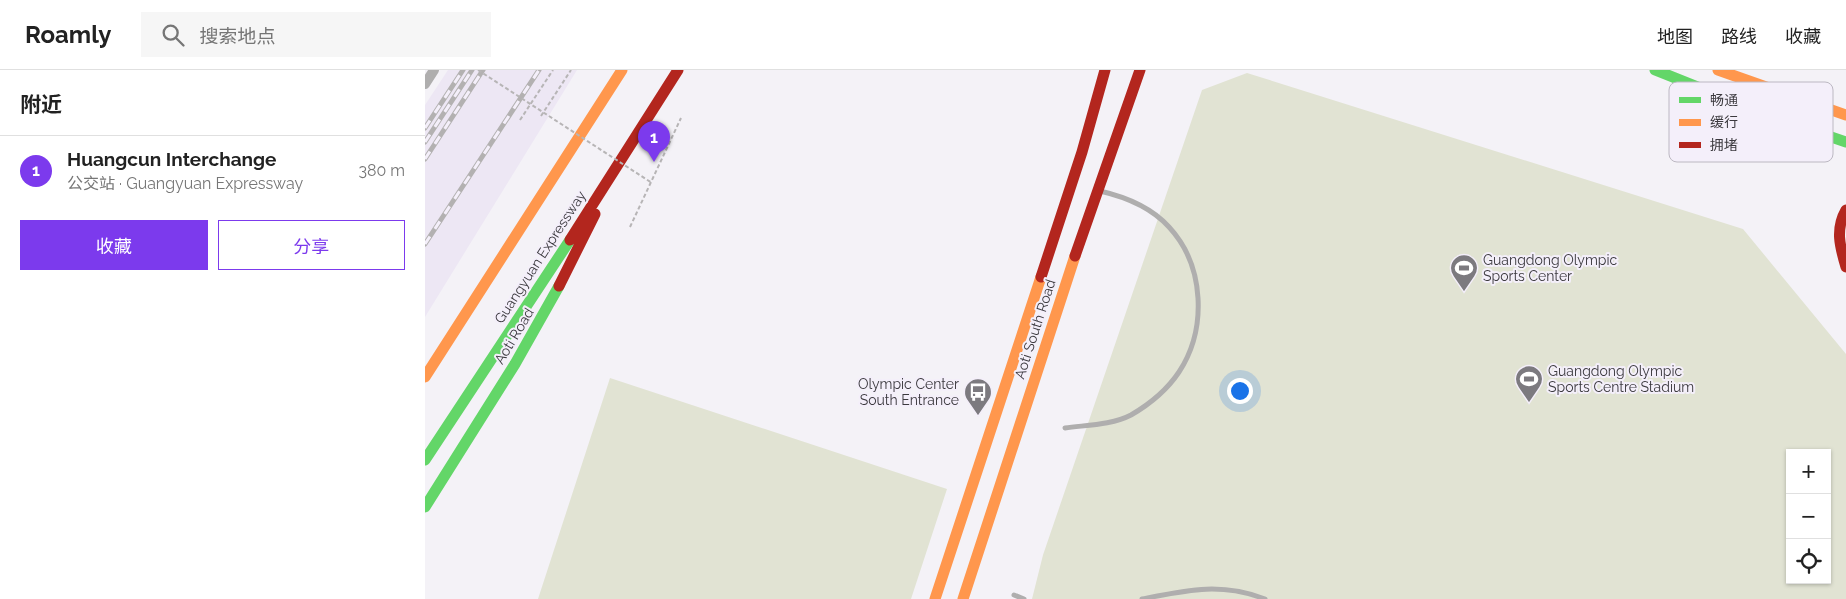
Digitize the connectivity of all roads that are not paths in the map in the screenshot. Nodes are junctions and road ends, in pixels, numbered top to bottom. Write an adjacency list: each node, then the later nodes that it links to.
1 (434, 70): 10 (street)
2 (622, 70): 19 (main road)
3 (678, 70): 15 (main road, Guangyuan Expressway)
4 (1105, 70): 24 (main road, Aoti South Road)
5 (1140, 70): 16 (main road, Aoti South Road)
6 (1655, 70): 8 (main road)
7 (1718, 70): 9 (main road)
8 (1685, 82)
9 (1752, 82)
10 (425, 84)
11 (1833, 110): 12 (main road)
12 (1846, 115)
13 (1833, 138): 14 (main road)
14 (1846, 142)
15 (614, 173): 21 (main road, Guangyuan Expressway); 22 (main road, Aoti Road)
16 (1097, 190): 20 (lane); 25 (main road, Aoti South Road)
17 (1846, 210): 18 (main road)
18 (1846, 267)
19 (425, 376)
20 (1065, 428)
21 (425, 460)
22 (425, 507)
23 (1014, 595): 26 (lane)
24 (935, 599)
25 (963, 599)
26 (1024, 599)
27 (1142, 599): 28 (lane)
28 (1265, 599)

